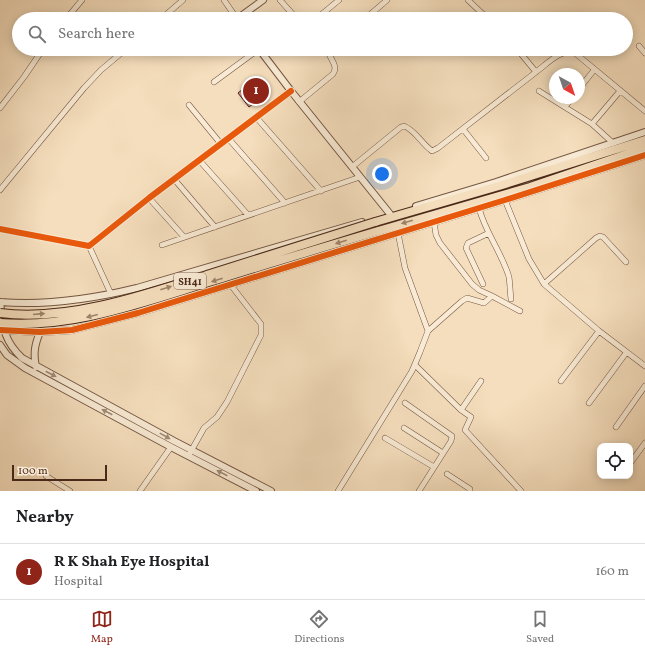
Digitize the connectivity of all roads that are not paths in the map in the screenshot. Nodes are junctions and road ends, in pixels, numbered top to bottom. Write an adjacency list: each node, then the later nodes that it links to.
1 (82, 0): 9 (street)
2 (183, 0): 10 (street)
3 (224, 0): 11 (street)
4 (263, 0): 12 (street)
5 (280, 0): 13 (street)
6 (339, 0): 14 (street)
7 (387, 0): 15 (street)
8 (468, 0): 16 (street)
9 (72, 12)
10 (169, 12)
11 (232, 12)
12 (247, 12)
13 (291, 12)
14 (324, 12)
15 (373, 12)
16 (481, 12)
17 (639, 46): 18 (street)
18 (645, 53)
19 (38, 56): 37 (street)
20 (118, 56): 55 (street)
21 (249, 56): 30 (street)
22 (264, 56): 31 (street)
23 (329, 56): 34 (street)
24 (523, 56): 28 (street)
25 (558, 56): 28 (street)
26 (578, 56): 27 (street)
27 (594, 70): 29 (street); 33 (street)
28 (536, 72): 42 (street)
29 (585, 81)
30 (214, 82)
31 (291, 91): 34 (street); 40 (street)
32 (539, 91): 38 (street)
33 (620, 91): 39 (street); 41 (street)
34 (299, 102): 52 (street)
35 (568, 104): 38 (street)
36 (189, 105): 47 (street)
37 (0, 108)
38 (565, 108): 41 (street)
39 (645, 111)
40 (256, 117): 44 (street); 56 (street)
41 (592, 124): 46 (street)
42 (463, 129): 50 (street); 52 (street)
43 (645, 132): 46 (street)
44 (228, 138): 47 (street); 59 (street)
45 (645, 140): 80 (main road, SH41, one-way to 45, bridge)
46 (613, 143): 61 (street)
47 (221, 144): 51 (street)
48 (645, 148): 81 (main road, SH41, one-way to 81, bridge)
49 (645, 155): 58 (street)
50 (486, 158)
51 (199, 160): 54 (street); 62 (street)
52 (352, 167): 53 (street)
53 (360, 177): 56 (street); 61 (street)
54 (174, 179): 57 (street); 64 (street)
55 (0, 190)
56 (321, 191): 59 (street)
57 (149, 198): 68 (street); 70 (street)
58 (505, 200): 60 (street); 74 (street)
59 (285, 203): 62 (street)
60 (479, 208): 63 (street); 67 (street)
61 (390, 214): 75 (street)
62 (248, 216): 64 (street)
63 (434, 222): 66 (street); 76 (street)
64 (215, 227): 68 (street)
65 (0, 229): 70 (street)
66 (398, 233): 72 (street); 82 (street)
67 (489, 233): 73 (street); 77 (street)
68 (184, 238): 69 (street)
69 (162, 245)
70 (89, 246): 75 (street)
71 (626, 262): 74 (street)
72 (230, 284): 84 (street); 103 (street)
73 (483, 284)
74 (544, 284): 83 (street)
75 (111, 294): 78 (street)
76 (492, 296): 79 (street); 82 (street)
77 (511, 298)
78 (0, 302): 81 (street)
79 (520, 311)
80 (0, 312)
81 (1, 327): 84 (street); 90 (street)
82 (428, 331): 89 (street)
83 (599, 331): 87 (street); 93 (street)
84 (40, 332): 90 (street)
85 (0, 345): 88 (street)
86 (0, 351): 88 (street)
87 (626, 353): 91 (street); 96 (street)
88 (7, 355): 102 (street, one-way to 88)
89 (414, 365): 97 (street); 114 (street)
90 (36, 366): 103 (street, one-way to 103)
91 (645, 366)
92 (481, 381): 97 (street)
93 (561, 381)
94 (645, 386): 98 (street)
95 (405, 403): 104 (street)
96 (589, 403)
97 (461, 410): 117 (street)
98 (616, 426)
99 (404, 428): 104 (street)
100 (385, 438): 107 (street)
101 (645, 443): 106 (street)
102 (171, 447): 105 (street); 111 (street)
103 (192, 450): 105 (street); 113 (street)
104 (443, 453): 107 (street)
105 (189, 456): 112 (street, one-way to 105)
106 (633, 459)
107 (434, 467): 115 (street)
108 (447, 474): 116 (street)
109 (46, 476): 110 (street)
110 (70, 491)
111 (140, 491)
112 (256, 491)
113 (271, 491)
114 (338, 491)
115 (419, 491)
116 (470, 491)
117 (521, 491)

